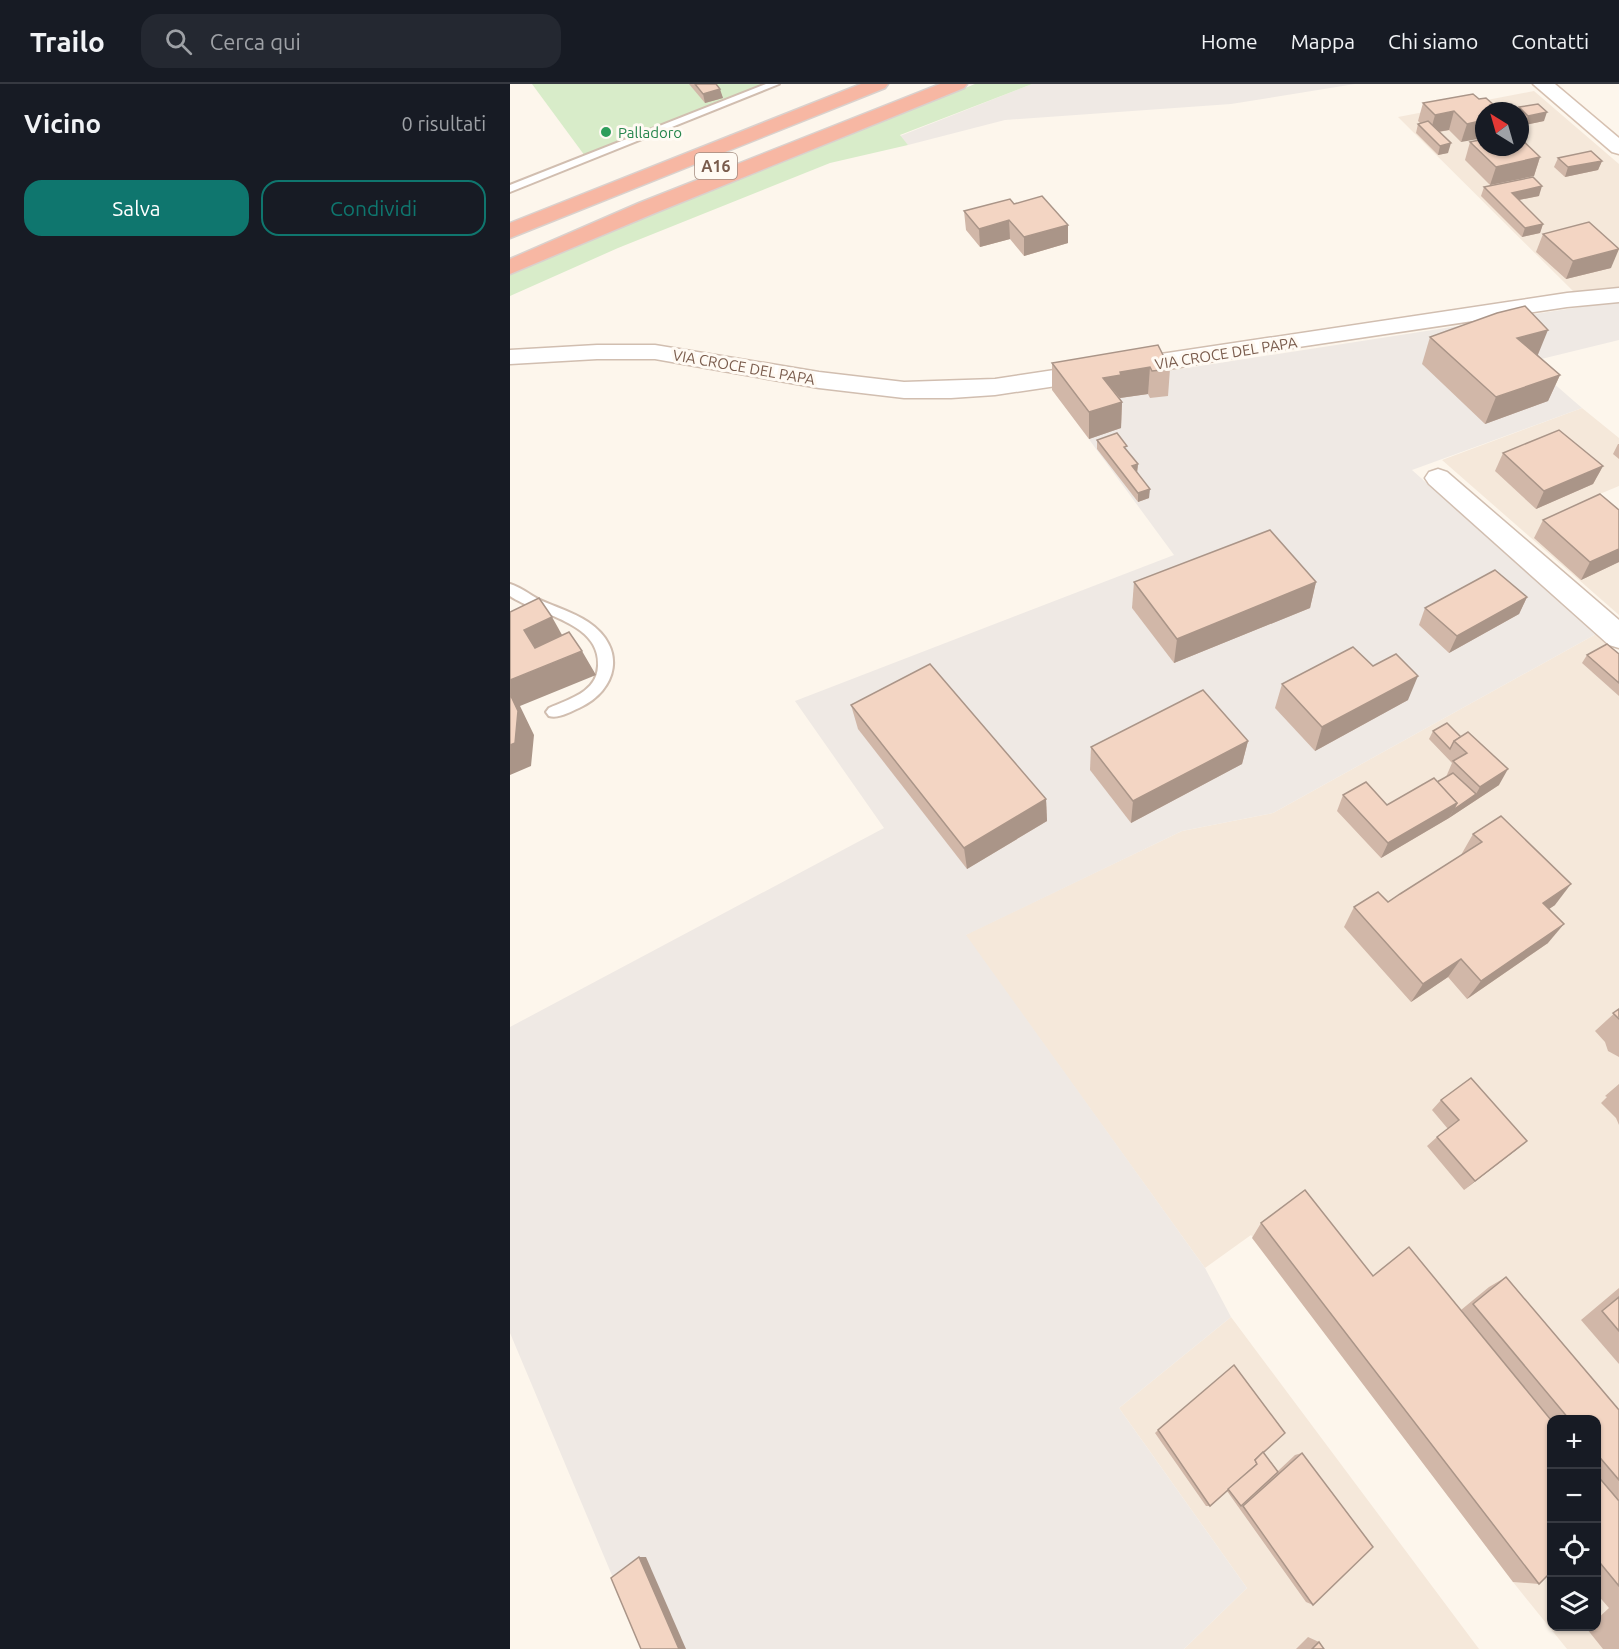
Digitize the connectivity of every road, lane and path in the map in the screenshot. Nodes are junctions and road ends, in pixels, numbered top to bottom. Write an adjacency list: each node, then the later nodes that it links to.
1 (774, 84): 7 (lane)
2 (878, 84): 8 (highway, A16)
3 (923, 84): 9 (highway, A16)
4 (957, 84): 10 (highway)
5 (1543, 84): 6 (street)
6 (1619, 148)
7 (510, 189)
8 (510, 231)
9 (510, 252)
10 (510, 267)
11 (1619, 295): 12 (street, VIA CROCE DEL PAPA)
12 (510, 357)
13 (1438, 478): 15 (street)
14 (510, 589): 16 (lane)
15 (1619, 637)
16 (554, 712)

